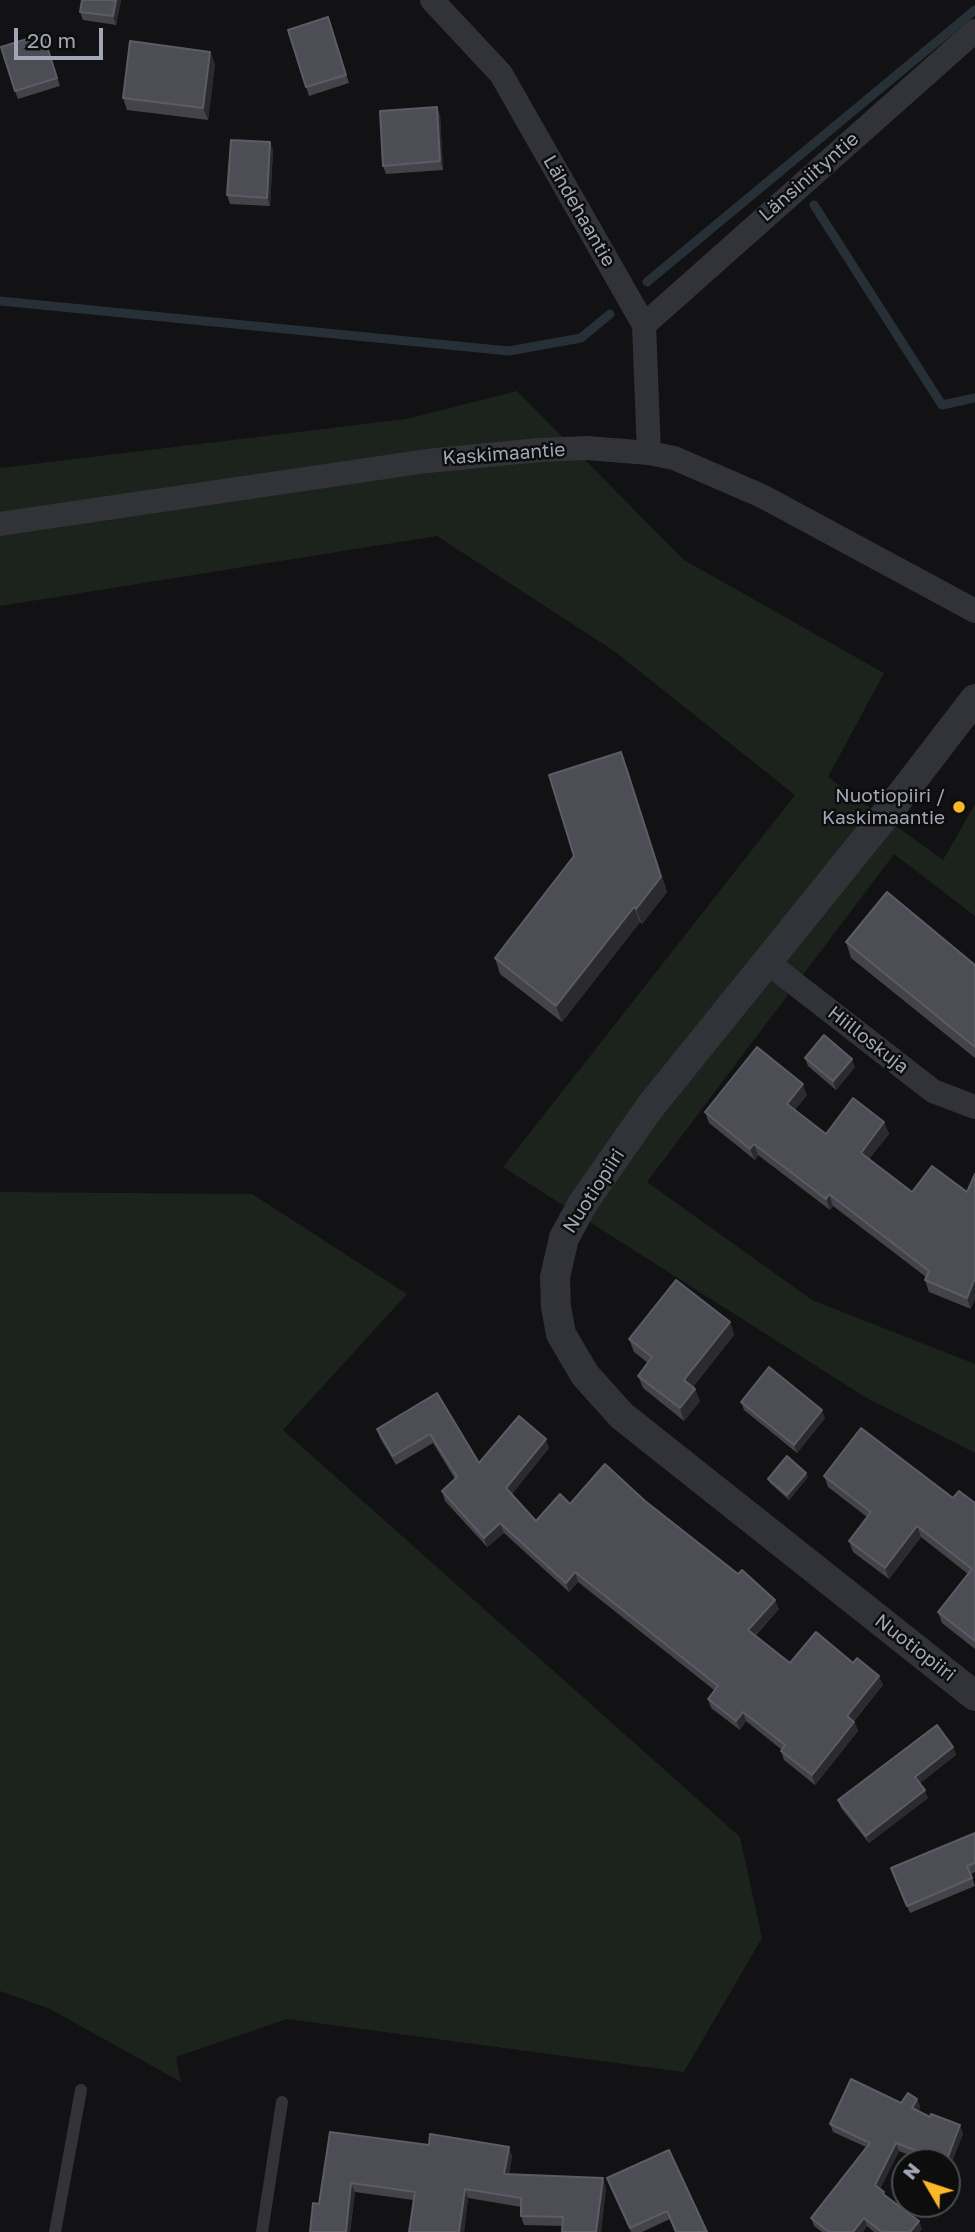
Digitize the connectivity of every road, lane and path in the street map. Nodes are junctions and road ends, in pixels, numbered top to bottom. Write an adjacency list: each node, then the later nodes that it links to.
1 (432, 0): 3 (street, Lähdehaantie)
2 (975, 31): 3 (street, Länsiniityntie)
3 (644, 325): 4 (street, Lähdehaantie)
4 (649, 453): 5 (street, Kaskimaantie); 6 (street, Kaskimaantie)
5 (0, 524)
6 (975, 611)
7 (975, 699): 8 (street, Nuotiopiiri)
8 (767, 962): 9 (street, Hiilloskuja); 10 (street, Nuotiopiiri)
9 (975, 1107)
10 (975, 1696)
11 (81, 2090): 13 (lane)
12 (282, 2102): 14 (lane)
13 (55, 2232)
14 (262, 2232)

